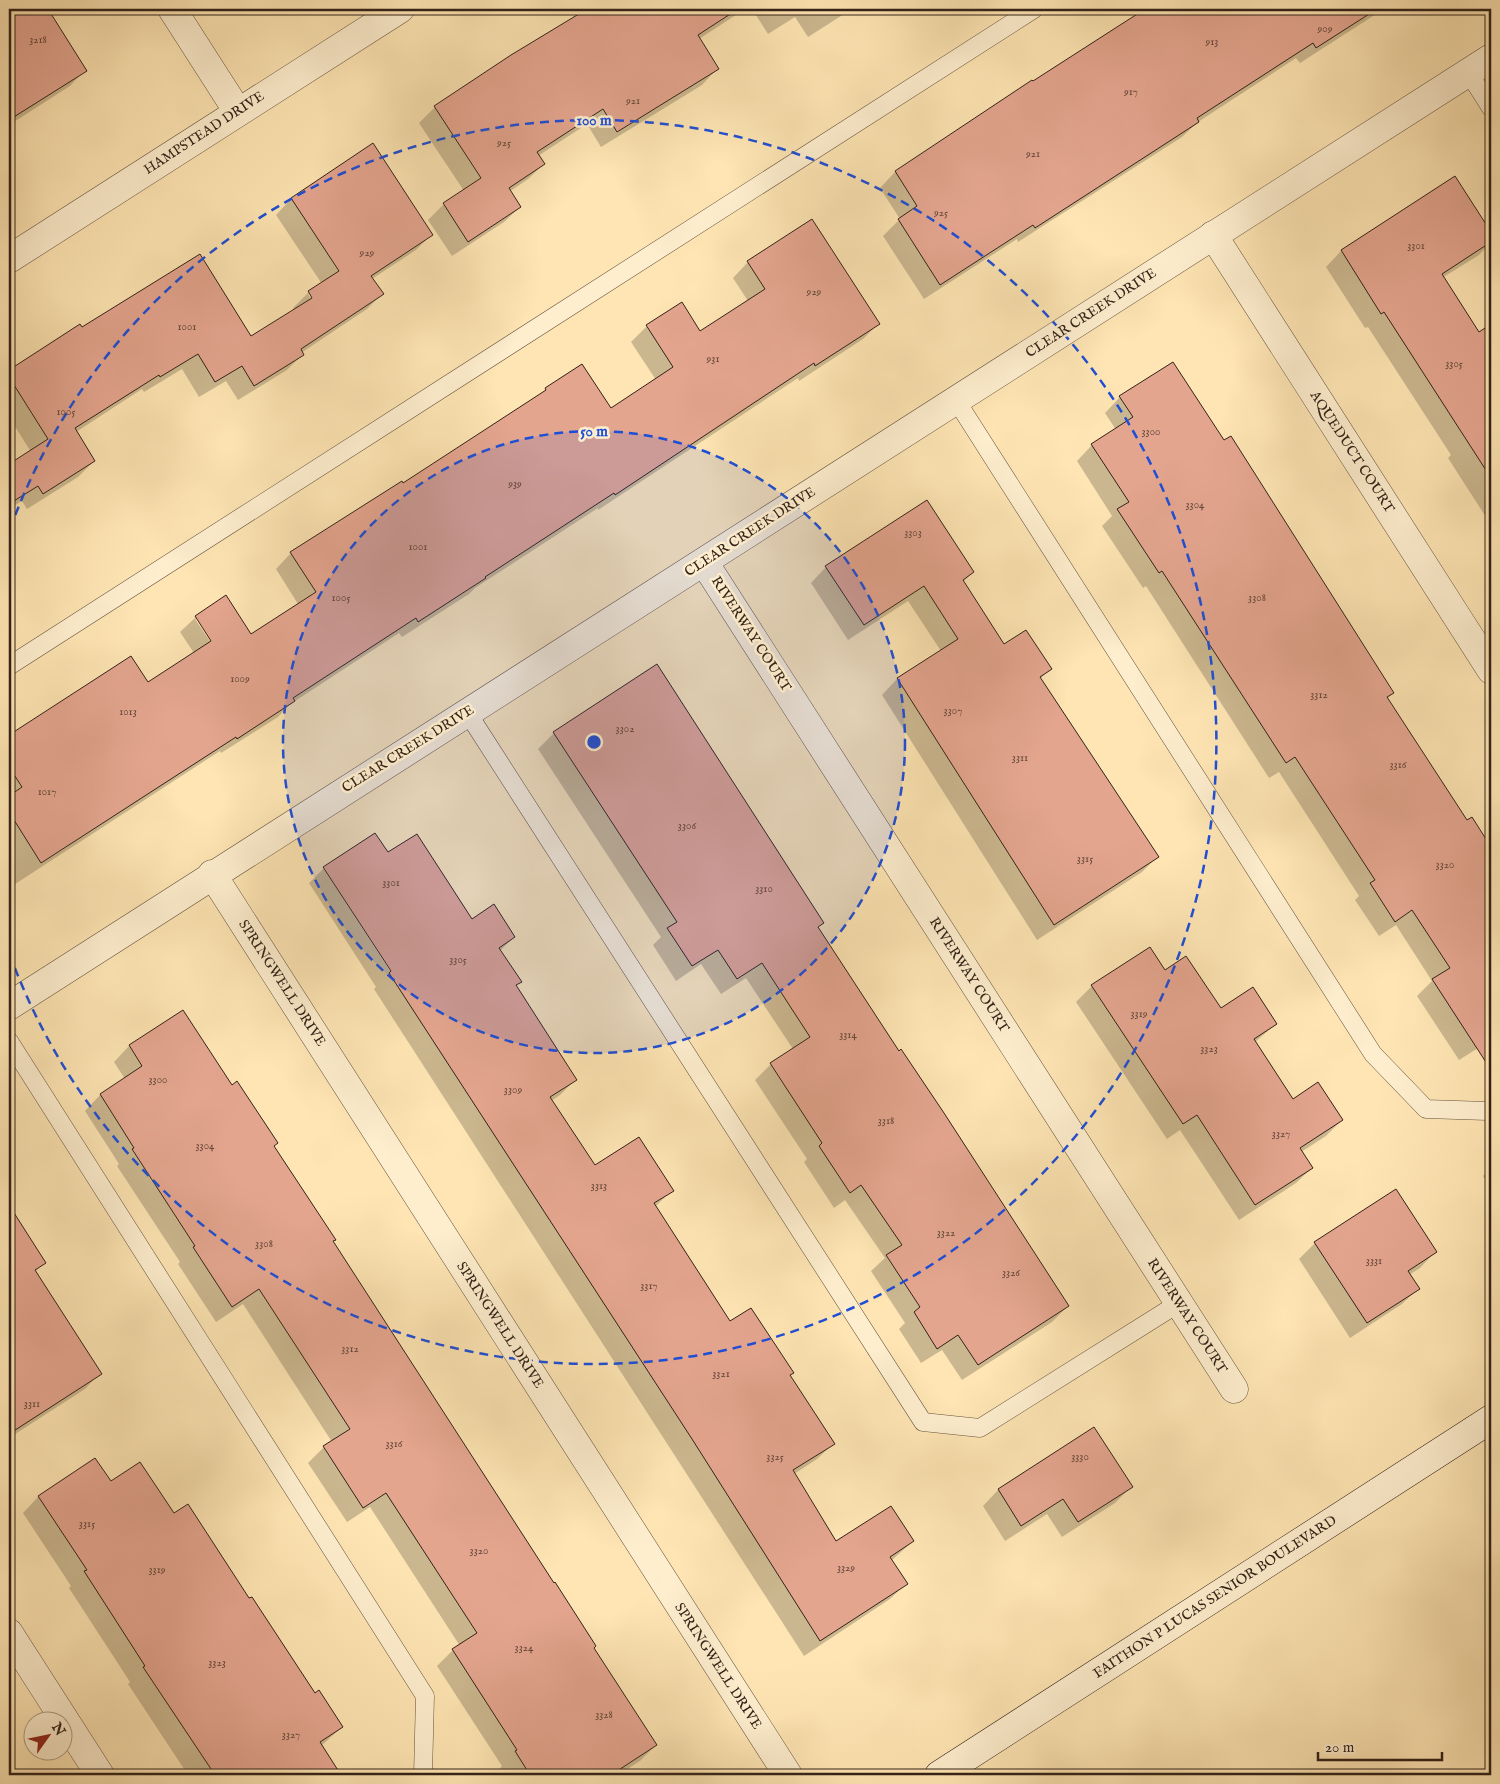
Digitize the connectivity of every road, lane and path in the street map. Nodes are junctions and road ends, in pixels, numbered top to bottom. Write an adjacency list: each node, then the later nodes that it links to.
1 (172, 9): 7 (street)
2 (400, 9): 7 (street, HAMPSTEAD DRIVE)
3 (1034, 9): 12 (lane)
4 (1491, 58): 5 (street, CLEAR CREEK DRIVE)
5 (1468, 72): 6 (lane); 8 (street, CLEAR CREEK DRIVE)
6 (1491, 108)
7 (238, 112): 9 (street, HAMPSTEAD DRIVE)
8 (1213, 235): 10 (street, CLEAR CREEK DRIVE); 13 (street, AQUEDUCT COURT)
9 (9, 259)
10 (956, 400): 11 (street, CLEAR CREEK DRIVE); 18 (lane)
11 (704, 562): 14 (street, CLEAR CREEK DRIVE); 19 (street, RIVERWAY COURT)
12 (9, 666)
13 (1491, 670)
14 (467, 712): 15 (street, CLEAR CREEK DRIVE); 19 (lane)
15 (212, 874): 16 (street, CLEAR CREEK DRIVE); 25 (street, SPRINGWELL DRIVE)
16 (9, 1006)
17 (9, 1041): 24 (lane)
18 (1491, 1108)
19 (1179, 1303): 20 (street, RIVERWAY COURT)
20 (1234, 1389)
21 (1491, 1419): 26 (street, FAITHON P LUCAS SENIOR BOULEVARD)
22 (9, 1633): 23 (street)
23 (100, 1775)
24 (423, 1775)
25 (788, 1775)
26 (939, 1775)

